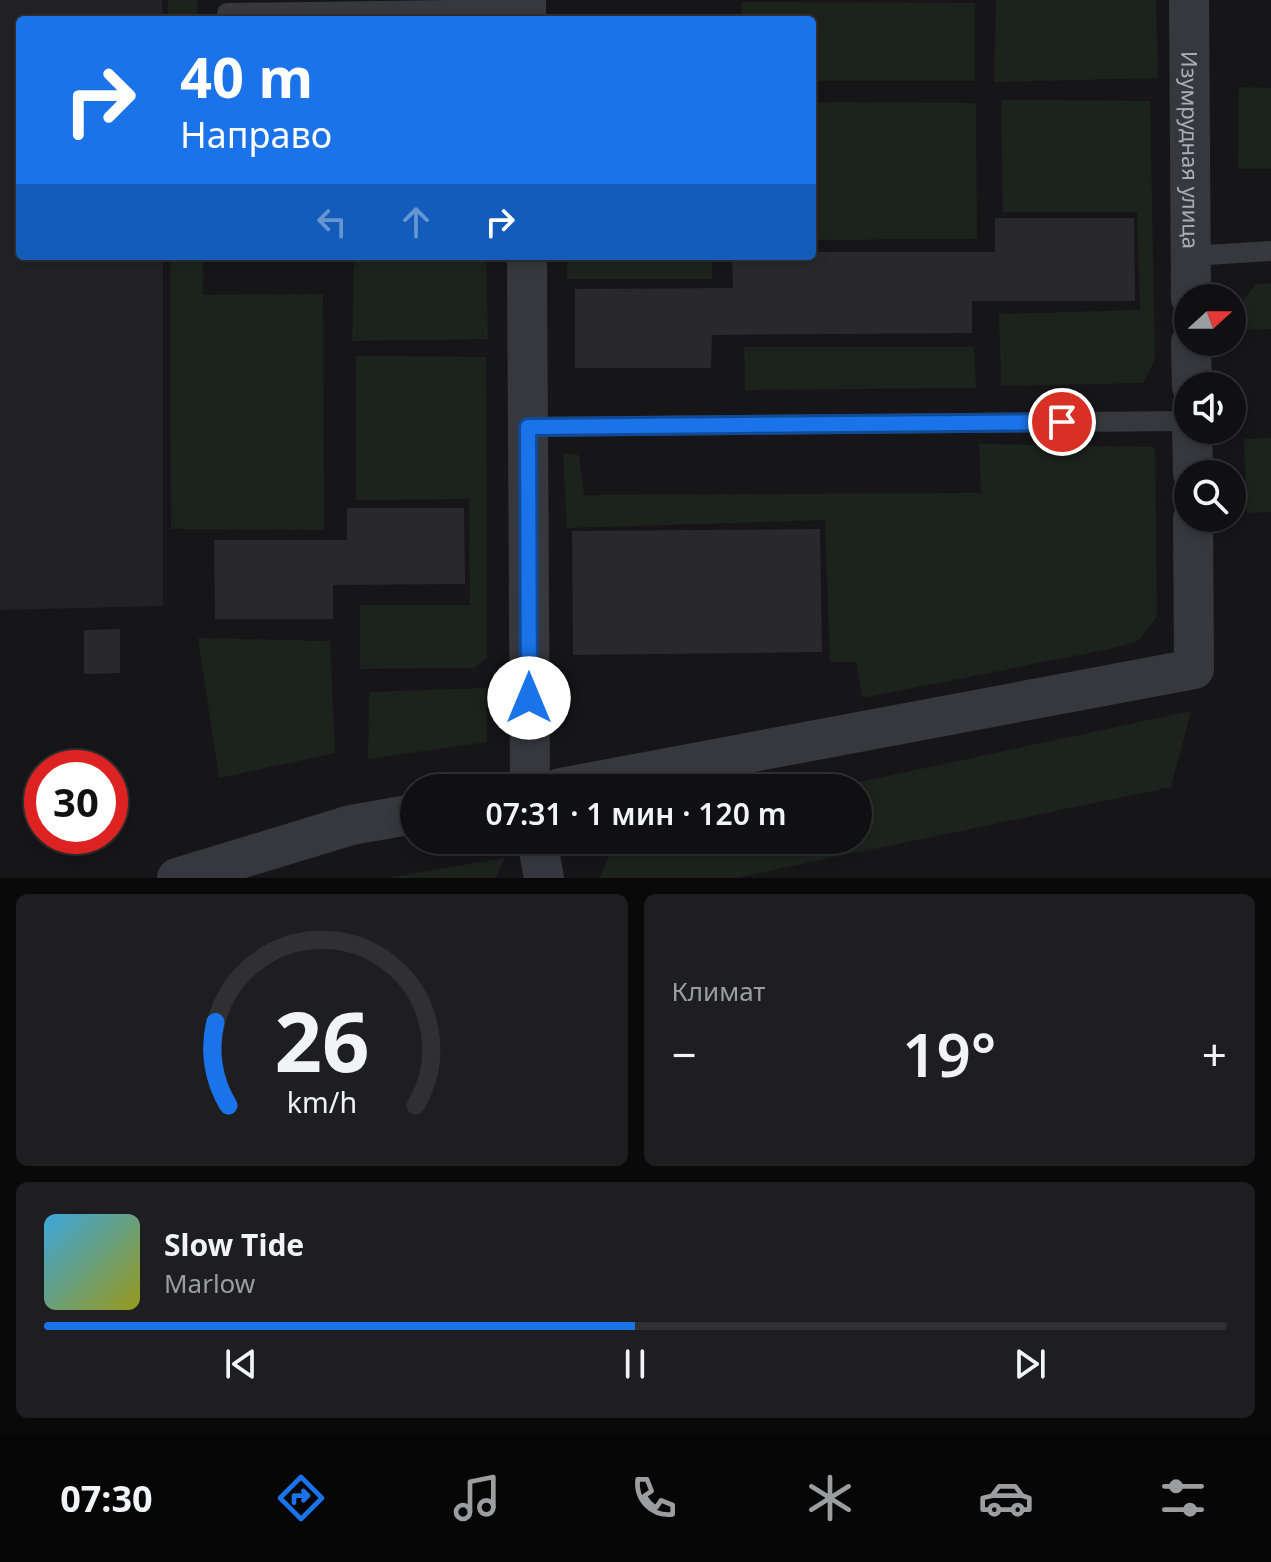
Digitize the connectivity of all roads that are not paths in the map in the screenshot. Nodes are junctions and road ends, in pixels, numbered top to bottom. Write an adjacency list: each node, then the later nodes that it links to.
1 (1189, 0): 5 (street, Изумрудная улица)
2 (526, 10): 3 (lane)
3 (227, 13)
4 (1271, 251): 5 (lane)
5 (1191, 256): 7 (street, Изумрудная улица)
6 (527, 260): 9 (street)
7 (1191, 284)
8 (1174, 421): 9 (lane)
9 (528, 427): 11 (street)
10 (1193, 532): 12 (street)
11 (530, 774)
12 (635, 774)
13 (400, 816): 15 (street)
14 (540, 854): 16 (street)
15 (177, 878)
16 (544, 878)

